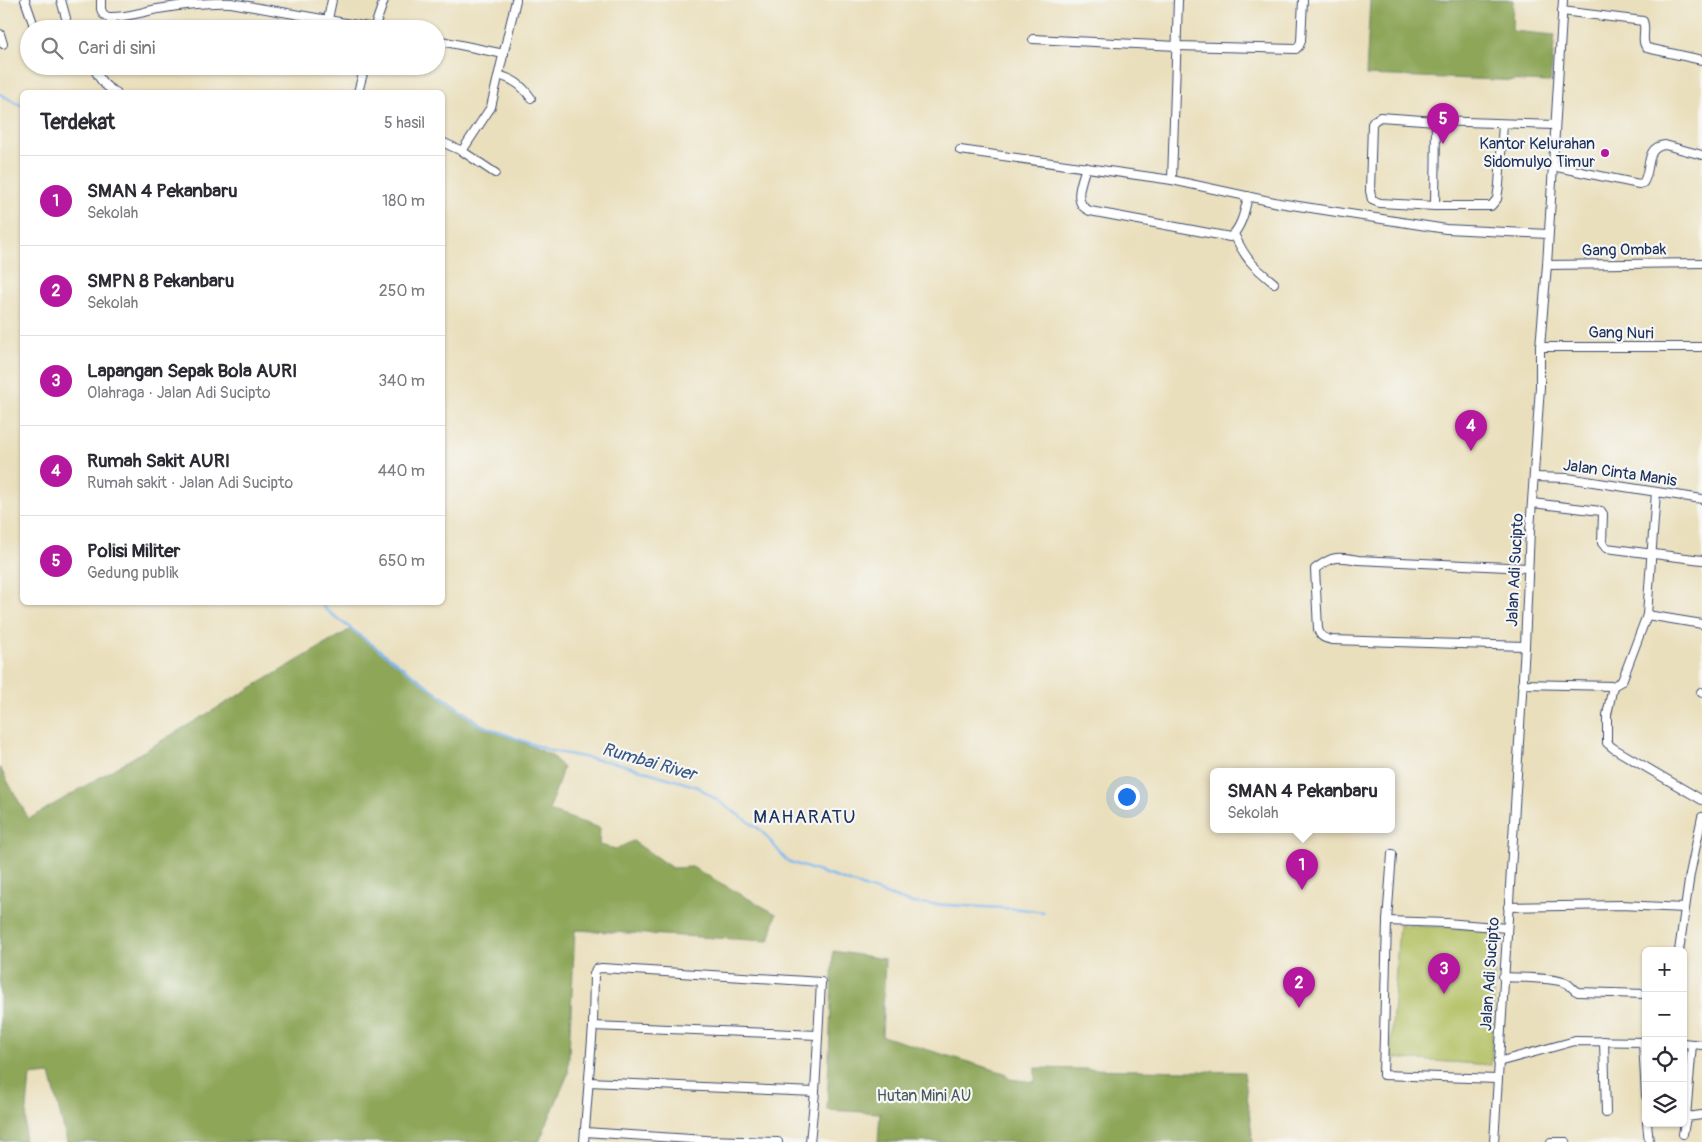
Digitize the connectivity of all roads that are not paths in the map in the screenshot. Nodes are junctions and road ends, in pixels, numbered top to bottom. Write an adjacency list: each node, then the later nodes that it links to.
1 (25, 0): 15 (street)
2 (61, 0): 13 (street)
3 (102, 0): 12 (street)
4 (332, 0): 14 (street)
5 (384, 0): 18 (street)
6 (516, 0): 24 (street)
7 (1178, 0): 23 (street)
8 (1303, 0): 23 (street)
9 (1563, 0): 11 (street, Jalan Adi Sucipto)
10 (212, 1): 12 (street); 14 (street)
11 (1562, 10): 25 (street); 34 (street, Jalan Adi Sucipto)
12 (108, 17): 16 (street)
13 (66, 18)
14 (328, 19): 17 (street)
15 (32, 20)
16 (110, 20)
17 (333, 20)
18 (378, 20)
19 (0, 34): 22 (street)
20 (1033, 40): 23 (street)
21 (445, 42): 24 (street)
22 (3, 44)
23 (1177, 46): 42 (street)
24 (504, 54): 28 (street)
25 (1702, 60)
26 (98, 75): 29 (street)
27 (363, 75): 30 (street)
28 (499, 75): 31 (street); 37 (street)
29 (109, 90)
30 (359, 90)
31 (531, 98)
32 (1436, 121): 33 (street); 44 (street); 44 (street)
33 (1503, 124): 34 (street); 44 (street)
34 (1554, 126): 39 (street, Jalan Adi Sucipto)
35 (445, 143): 37 (street)
36 (960, 150): 40 (street)
37 (462, 151): 41 (street)
38 (1702, 155): 39 (street)
39 (1552, 166): 46 (street, Jalan Adi Sucipto)
40 (1086, 167): 42 (street); 45 (street)
41 (495, 173)
42 (1172, 180): 43 (street)
43 (1248, 196): 45 (street); 46 (street)
44 (1435, 206)
45 (1234, 234): 49 (street)
46 (1548, 234): 48 (street, Jalan Adi Sucipto)
47 (1702, 263): 48 (street, Gang Ombak)
48 (1547, 265): 50 (street, Jalan Adi Sucipto)
49 (1274, 283)
50 (1540, 347): 51 (street, Gang Nuri); 52 (street, Jalan Adi Sucipto)
51 (1702, 347)
52 (1534, 477): 53 (street, Jalan Cinta Manis); 55 (street, Jalan Adi Sucipto)
53 (1656, 492): 54 (street, Jalan Cinta Manis); 56 (street)
54 (1702, 499)
55 (1532, 503): 56 (street); 58 (street, Jalan Adi Sucipto)
56 (1652, 552): 57 (street); 59 (street)
57 (1702, 560)
58 (1528, 568): 61 (street, Jalan Adi Sucipto); 61 (street)
59 (1647, 615): 60 (street); 63 (street)
60 (1702, 624)
61 (1525, 646): 62 (street, Jalan Adi Sucipto)
62 (1522, 684): 63 (street); 67 (street, Jalan Adi Sucipto)
63 (1613, 686): 64 (street)
64 (1702, 800)
65 (1702, 817): 68 (street)
66 (1392, 854): 69 (street)
67 (1508, 907): 68 (street); 70 (street, Jalan Adi Sucipto)
68 (1685, 908): 71 (street)
69 (1387, 921): 70 (street); 82 (street)
70 (1507, 928): 72 (street, Jalan Adi Sucipto)
71 (1680, 947)
72 (1503, 976): 73 (street); 81 (street, Jalan Adi Sucipto)
73 (1642, 994)
74 (593, 1026): 75 (street); 75 (street); 83 (street)
75 (818, 1035): 84 (street)
76 (1604, 1041): 77 (street); 81 (street); 86 (street)
77 (1642, 1042)
78 (1687, 1044): 79 (street)
79 (1692, 1044): 80 (street); 85 (street)
80 (1702, 1045)
81 (1498, 1062): 82 (street, Jalan Adi Sucipto)
82 (1497, 1079): 96 (street, Jalan Adi Sucipto)
83 (589, 1082): 84 (street); 91 (street)
84 (815, 1092): 95 (street)
85 (1687, 1105)
86 (1606, 1113)
87 (1702, 1115): 88 (street)
88 (1687, 1117)
89 (1647, 1127): 99 (street)
90 (1684, 1127): 92 (street)
91 (585, 1132): 93 (street); 94 (street)
92 (1683, 1134)
93 (584, 1142)
94 (778, 1142)
95 (810, 1142)
96 (1494, 1142)
97 (1551, 1142): 98 (street)
98 (1566, 1142)
99 (1649, 1142)

